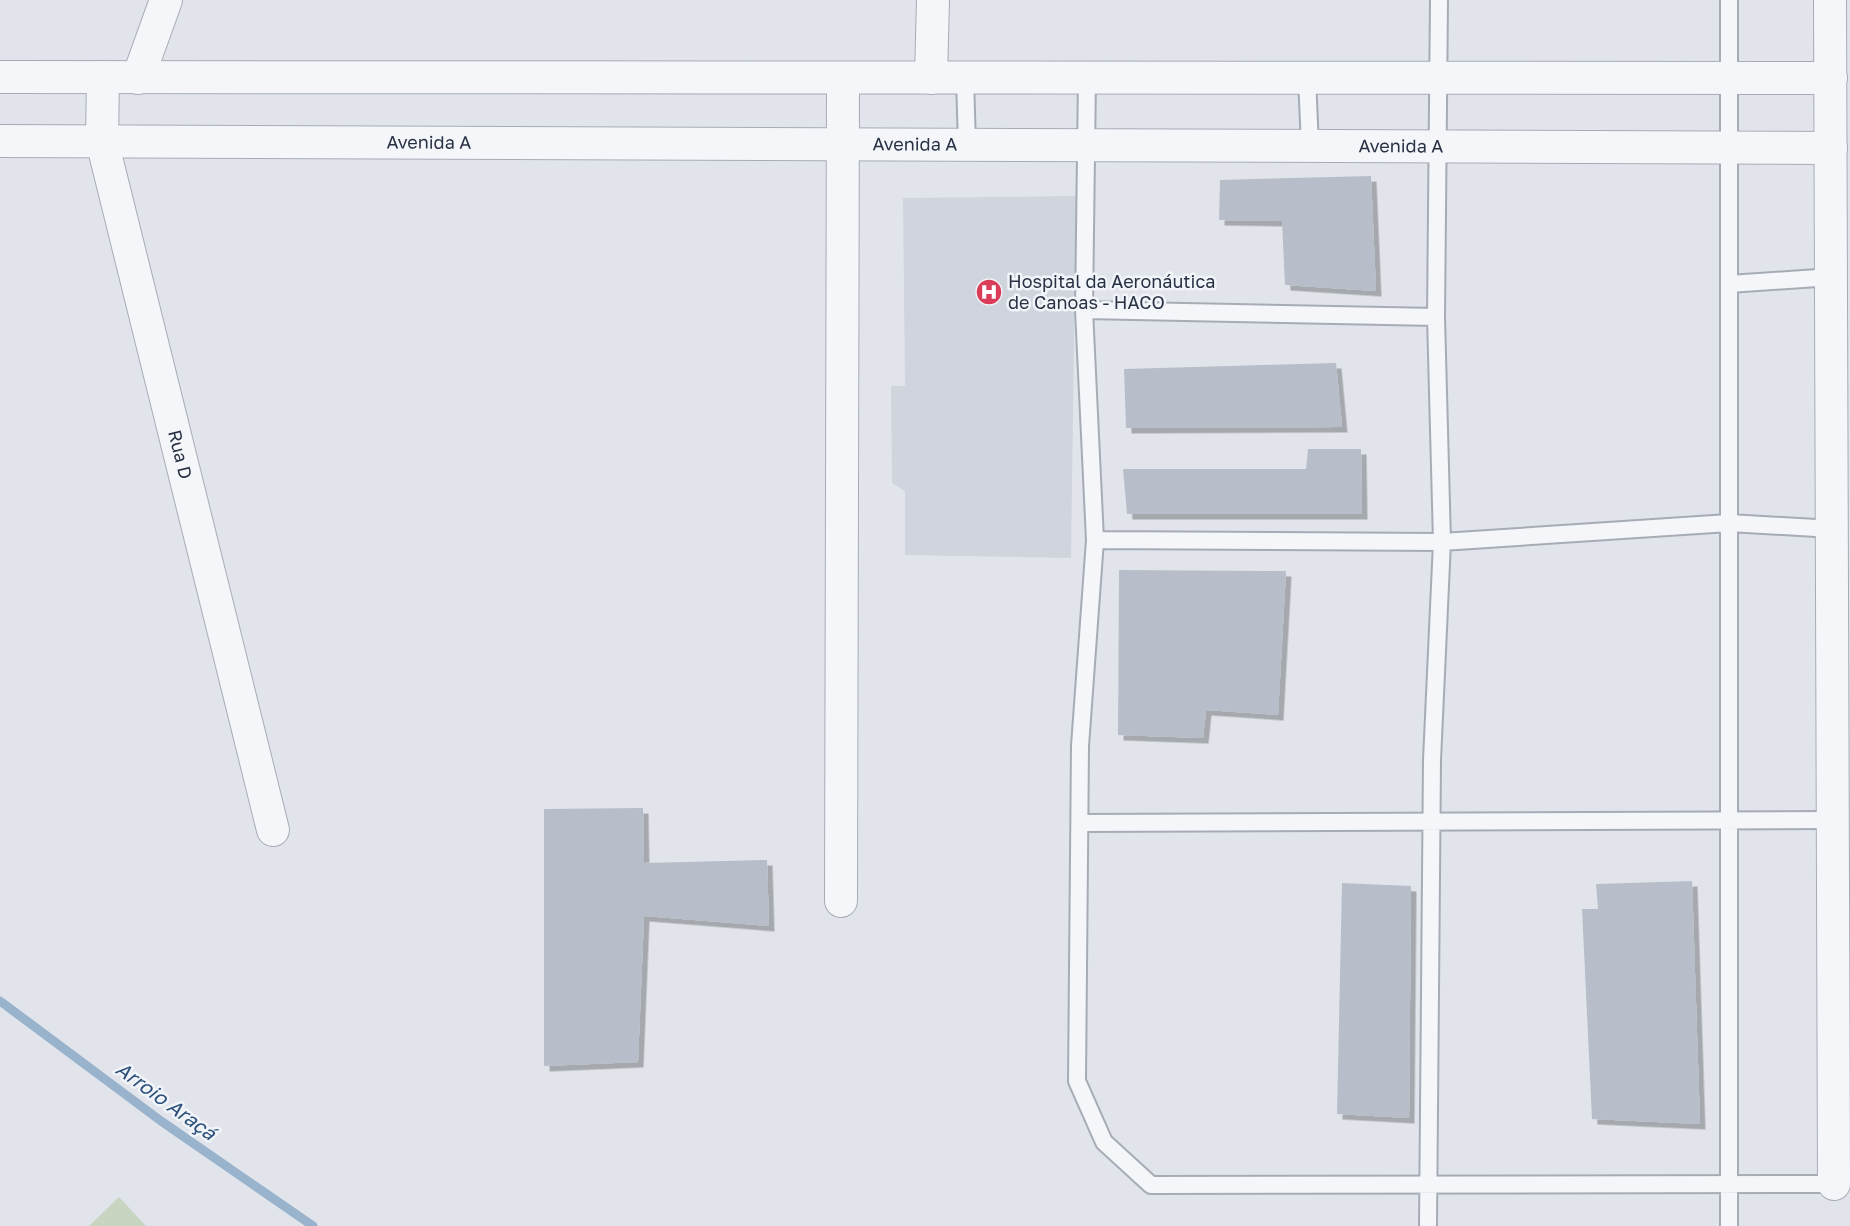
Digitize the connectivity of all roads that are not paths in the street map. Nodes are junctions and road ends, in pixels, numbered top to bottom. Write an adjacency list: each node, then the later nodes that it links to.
1 (166, 0): 8 (street)
2 (933, 0): 10 (street)
3 (1439, 0): 14 (lane)
4 (1729, 0): 15 (lane)
5 (1830, 0): 16 (street)
6 (0, 77): 7 (street)
7 (103, 77): 8 (street); 18 (street, Rua D)
8 (138, 78): 9 (street)
9 (843, 78): 10 (street); 19 (street)
10 (931, 78): 11 (street)
11 (965, 78): 12 (street); 20 (lane)
12 (1087, 78): 13 (street); 21 (lane)
13 (1307, 78): 14 (street); 22 (lane)
14 (1438, 78): 15 (street); 23 (lane)
15 (1729, 78): 16 (street); 24 (lane)
16 (1831, 78): 25 (street)
17 (0, 141): 18 (street, Avenida A)
18 (102, 141): 19 (street, Avenida A); 38 (street, Rua D)
19 (843, 144): 20 (street, Avenida A); 39 (street)
20 (967, 145): 21 (street, Avenida A)
21 (1086, 145): 22 (street, Avenida A); 28 (lane)
22 (1310, 146): 23 (street, Avenida A)
23 (1438, 147): 24 (street, Avenida A); 29 (lane)
24 (1729, 147): 25 (street, Avenida A); 27 (lane)
25 (1831, 148): 26 (street)
26 (1832, 277): 27 (lane); 31 (street)
27 (1729, 284): 30 (lane)
28 (1084, 310): 29 (lane); 32 (lane)
29 (1436, 316): 33 (lane)
30 (1729, 523): 31 (lane); 33 (lane); 34 (lane)
31 (1833, 529): 35 (street)
32 (1095, 540): 33 (lane); 37 (lane)
33 (1442, 543): 36 (lane)
34 (1729, 820): 35 (lane); 36 (lane); 40 (lane)
35 (1833, 820): 41 (street)
36 (1431, 821): 37 (lane); 42 (lane)
37 (1080, 823): 42 (lane)
38 (273, 830)
39 (842, 901)
40 (1730, 1184): 41 (lane); 42 (lane); 44 (lane)
41 (1834, 1184)
42 (1428, 1185): 43 (lane)
43 (1428, 1226)
44 (1729, 1226)

